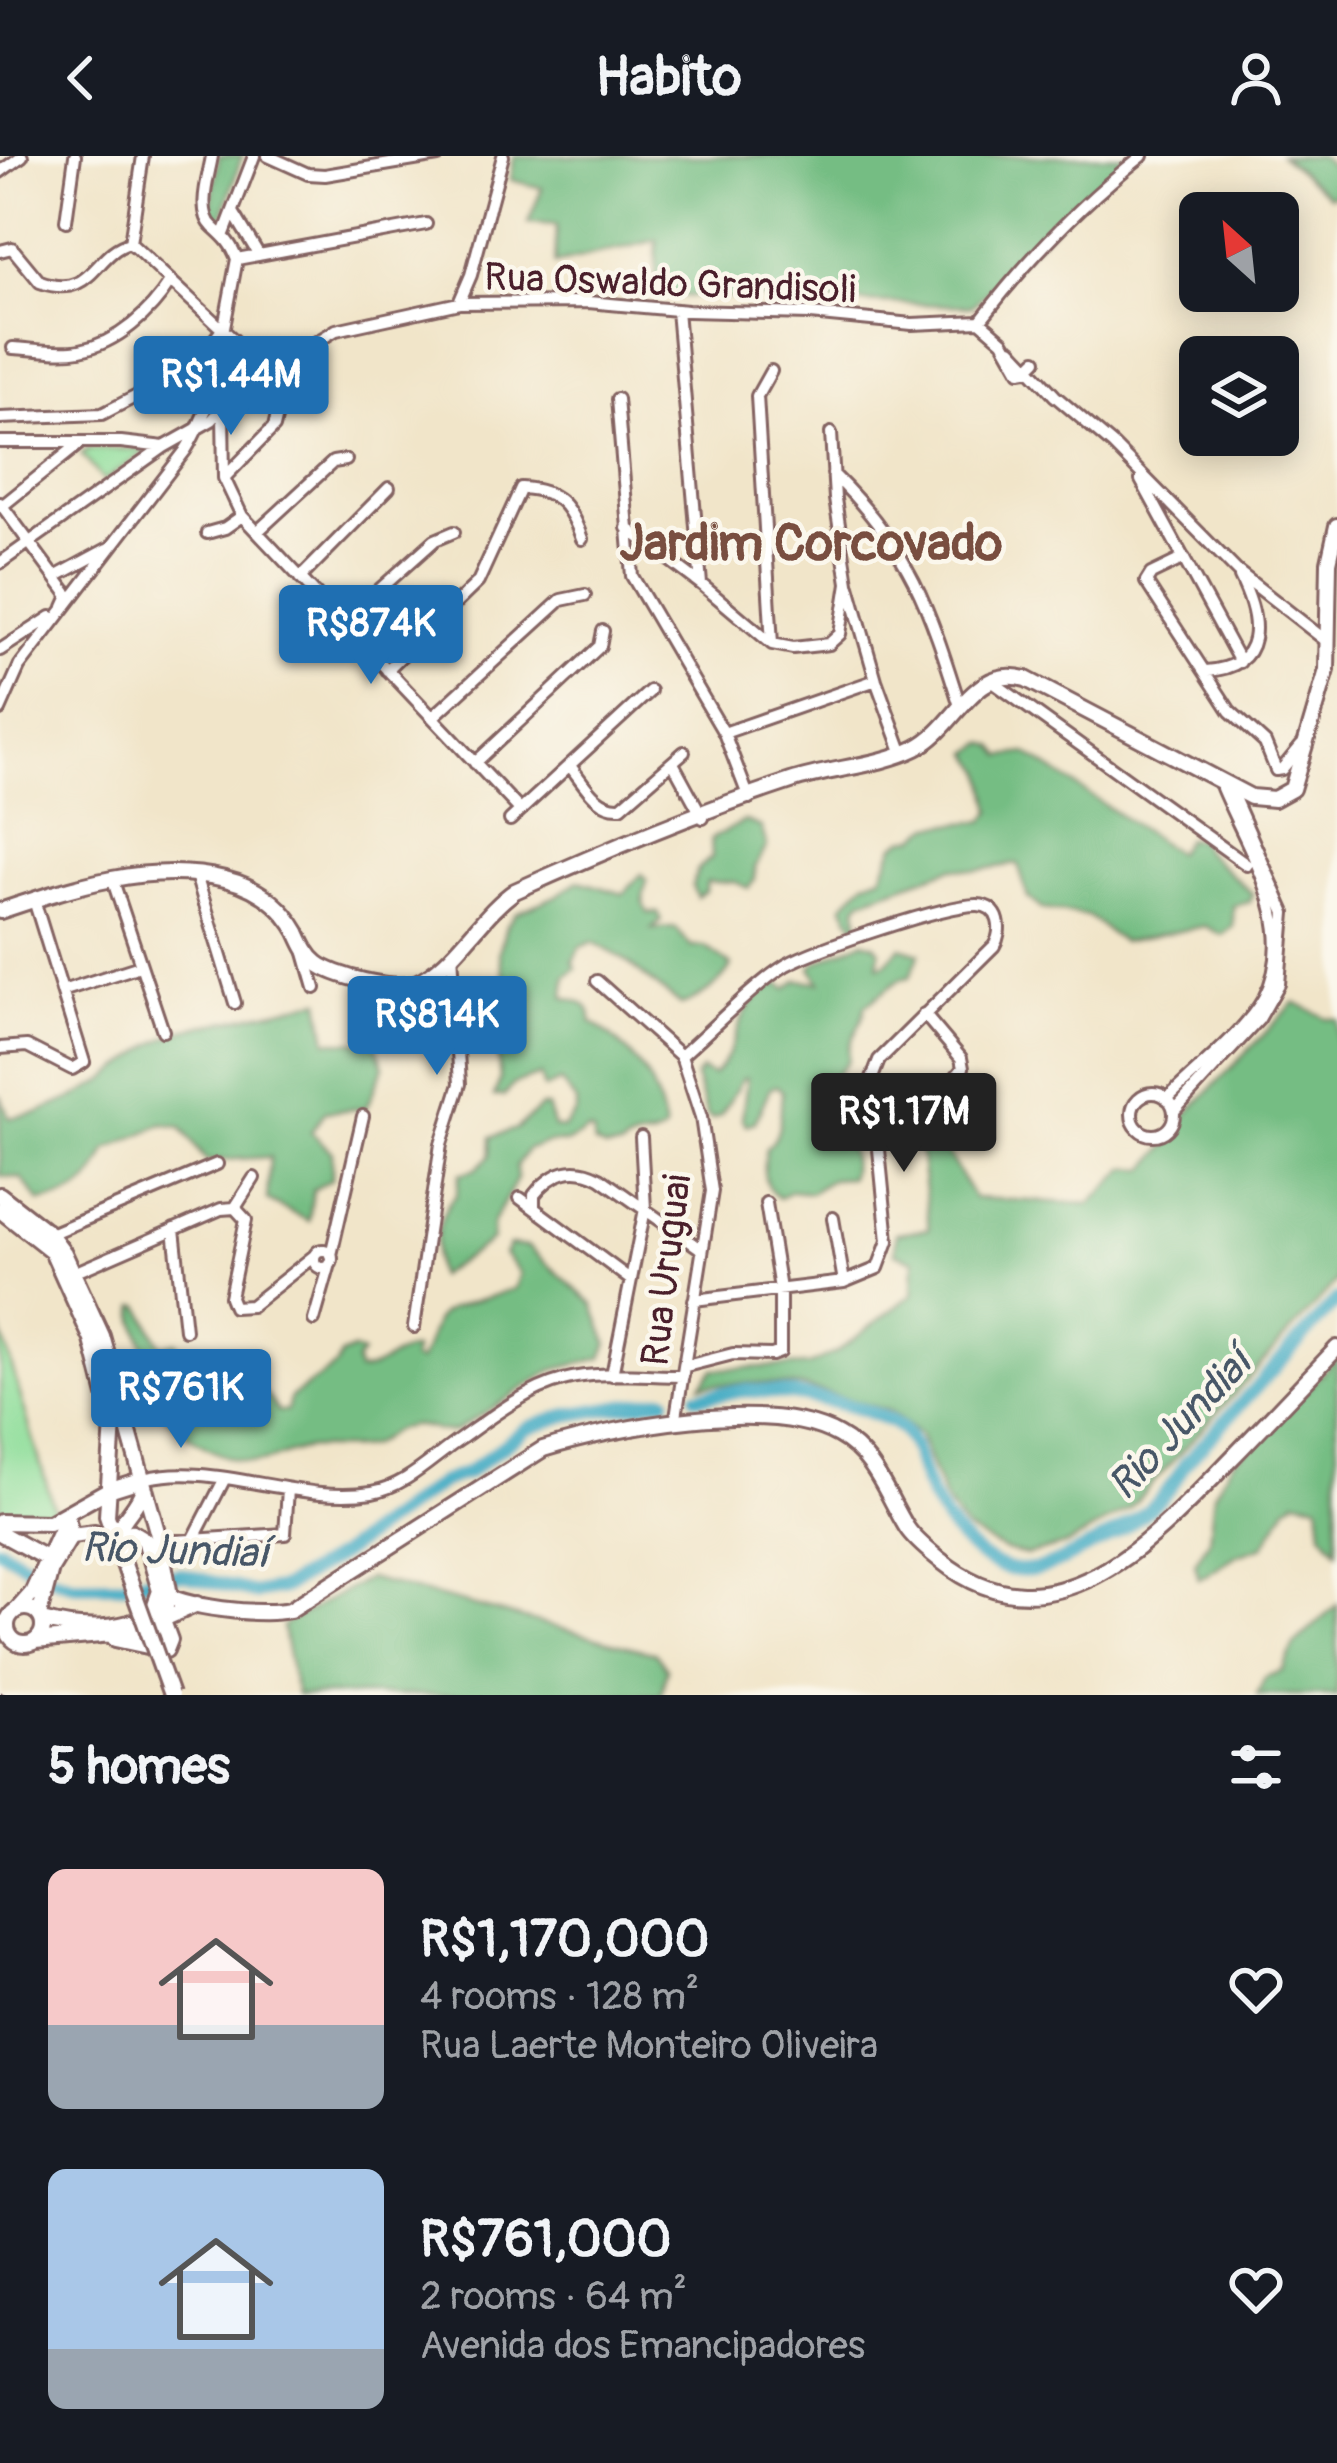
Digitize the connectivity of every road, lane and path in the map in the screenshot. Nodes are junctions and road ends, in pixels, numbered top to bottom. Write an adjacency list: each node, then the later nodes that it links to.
1 (22, 156): 13 (street)
2 (75, 156): 15 (street)
3 (142, 156): 18 (street)
4 (212, 156): 17 (street)
5 (254, 156): 14 (street)
6 (268, 156): 12 (street)
7 (345, 156): 12 (street)
8 (438, 156): 11 (street)
9 (503, 156): 25 (street)
10 (1142, 156): 27 (street)
11 (411, 158): 12 (street)
12 (348, 171)
13 (0, 172)
14 (233, 212): 17 (street); 20 (street)
15 (66, 221)
16 (426, 224): 20 (street)
17 (224, 234): 21 (street)
18 (130, 243): 22 (street); 23 (street)
19 (0, 251): 22 (street)
20 (259, 255): 21 (street)
21 (237, 260): 28 (street)
22 (40, 282): 24 (street)
23 (170, 282): 28 (street); 29 (street)
24 (32, 295)
25 (459, 303): 26 (street, Rua Oswaldo Grandisoli); 32 (street, Rua Oswaldo Grandisoli)
26 (677, 310): 27 (street, Rua Oswaldo Grandisoli); 62 (street)
27 (980, 321): 47 (street)
28 (224, 327): 31 (street); 36 (street)
29 (13, 348)
30 (771, 371): 77 (street)
31 (241, 374): 32 (street); 37 (street)
32 (239, 389): 34 (street)
33 (617, 399): 54 (street)
34 (223, 412): 37 (street); 49 (street)
35 (277, 415): 49 (street)
36 (0, 418)
37 (200, 427): 43 (street); 60 (street)
38 (831, 434): 48 (street)
39 (0, 442): 42 (street)
40 (122, 442): 41 (street); 43 (street); 46 (street)
41 (80, 443): 42 (street); 45 (street)
42 (58, 445): 45 (street)
43 (164, 447): 46 (street)
44 (346, 460): 55 (street)
45 (60, 463): 51 (street)
46 (137, 466): 59 (street)
47 (1135, 469): 61 (street); 64 (street)
48 (833, 474): 69 (street); 86 (street)
49 (224, 478): 52 (street)
50 (389, 488): 68 (street)
51 (1, 505): 59 (street)
52 (242, 516): 55 (street); 57 (street)
53 (1337, 526): 79 (main road)
54 (627, 528): 65 (street); 89 (street)
55 (257, 532): 68 (street)
56 (454, 532): 74 (street)
57 (207, 533)
58 (582, 539): 81 (street)
59 (29, 542): 63 (street); 66 (street)
60 (110, 547): 66 (street); 67 (street)
61 (1184, 558): 80 (street); 82 (street)
62 (700, 561): 65 (street); 70 (street)
63 (0, 562)
64 (1237, 571): 79 (street); 80 (street)
65 (688, 574): 70 (street)
66 (56, 577): 72 (street)
67 (88, 577): 72 (street); 73 (street)
68 (300, 578): 74 (street)
69 (848, 583): 77 (street); 83 (street)
70 (701, 584): 77 (street)
71 (585, 595): 88 (street)
72 (69, 596): 73 (street)
73 (56, 616): 76 (street); 76 (street)
74 (342, 623): 81 (street)
75 (603, 631): 93 (street)
76 (27, 644): 78 (street); 87 (street)
77 (772, 644)
78 (3, 649)
79 (1332, 649): 90 (main road)
80 (1240, 662): 82 (street)
81 (387, 670): 88 (street)
82 (1206, 671): 90 (street)
83 (876, 680): 89 (street); 92 (street)
84 (992, 682): 86 (main road); 96 (main road); 97 (main road); 101 (street)
85 (650, 692): 95 (street)
86 (960, 706): 92 (main road)
87 (0, 710)
88 (433, 717): 93 (street)
89 (724, 733): 97 (street)
90 (1307, 739): 96 (main road)
91 (684, 752): 94 (street)
92 (902, 754): 97 (main road)
93 (475, 763): 98 (street)
94 (673, 763): 95 (street); 99 (street)
95 (570, 766): 98 (street)
96 (1223, 782): 107 (street); 107 (street)
97 (749, 798): 99 (main road)
98 (520, 810): 100 (street)
99 (701, 816): 108 (main road)
100 (510, 820)
101 (1247, 865)
102 (196, 875): 103 (main road); 106 (main road); 113 (street)
103 (112, 878): 104 (main road); 109 (street)
104 (34, 900): 105 (main road); 112 (street)
105 (0, 910)
106 (305, 950): 108 (main road); 111 (street)
107 (1280, 952): 118 (street)
108 (452, 953): 141 (street)
109 (140, 966): 112 (street); 115 (street)
110 (597, 981): 117 (street)
111 (315, 988)
112 (62, 991): 116 (street)
113 (235, 1003)
114 (924, 1014): 117 (street); 119 (street); 137 (street)
115 (163, 1031)
116 (0, 1046)
117 (681, 1056): 133 (street, Rua Uruguai)
118 (1171, 1105)
119 (930, 1108)
120 (363, 1116): 134 (street)
121 (641, 1137): 129 (street)
122 (217, 1164): 132 (street)
123 (254, 1178): 128 (street)
124 (520, 1198): 127 (street)
125 (1, 1201): 132 (main road); 148 (main road)
126 (766, 1203): 138 (street)
127 (534, 1207): 129 (street); 136 (street)
128 (235, 1208): 131 (street); 134 (street)
129 (645, 1209): 133 (street); 136 (street)
130 (833, 1218): 137 (street)
131 (174, 1229): 135 (street); 142 (street)
132 (50, 1234): 135 (main road)
133 (700, 1249): 139 (street, Rua Uruguai)
134 (322, 1262): 140 (street)
135 (76, 1272): 147 (main road)
136 (631, 1280): 145 (street)
137 (844, 1282): 138 (street)
138 (779, 1289): 139 (street); 144 (street)
139 (694, 1300): 144 (street, Rua Uruguai)
140 (314, 1320)
141 (414, 1327)
142 (185, 1330)
143 (1337, 1348): 146 (main road)
144 (684, 1371): 145 (street); 146 (street, Rua Uruguai)
145 (612, 1375): 151 (street)
146 (675, 1423): 164 (main road)
147 (136, 1456): 148 (main road); 150 (main road)
148 (112, 1460): 152 (main road)
149 (224, 1480): 150 (street); 151 (street); 157 (street)
150 (143, 1482): 152 (main road); 158 (main road); 159 (main road)
151 (288, 1489): 157 (street)
152 (108, 1490): 153 (main road); 159 (main road)
153 (67, 1516): 154 (main road); 156 (main road); 160 (main road)
154 (0, 1522)
155 (0, 1532): 160 (main road)
156 (71, 1536): 159 (main road); 160 (main road)
157 (194, 1538): 158 (street)
158 (160, 1542): 161 (main road)
159 (117, 1547): 161 (main road); 171 (main road, bridge)
160 (49, 1563): 162 (main road)
161 (158, 1564): 163 (main road)
162 (41, 1585): 165 (main road); 166 (main road)
163 (164, 1592): 164 (main road); 166 (main road); 167 (main road)
164 (198, 1603): 167 (main road)
165 (16, 1611): 166 (main road); 168 (main road)
166 (40, 1618): 170 (main road)
167 (163, 1621): 169 (main road); 169 (main road)
168 (6, 1638): 170 (main road)
169 (104, 1638): 170 (main road)
170 (35, 1641)
171 (171, 1695)

